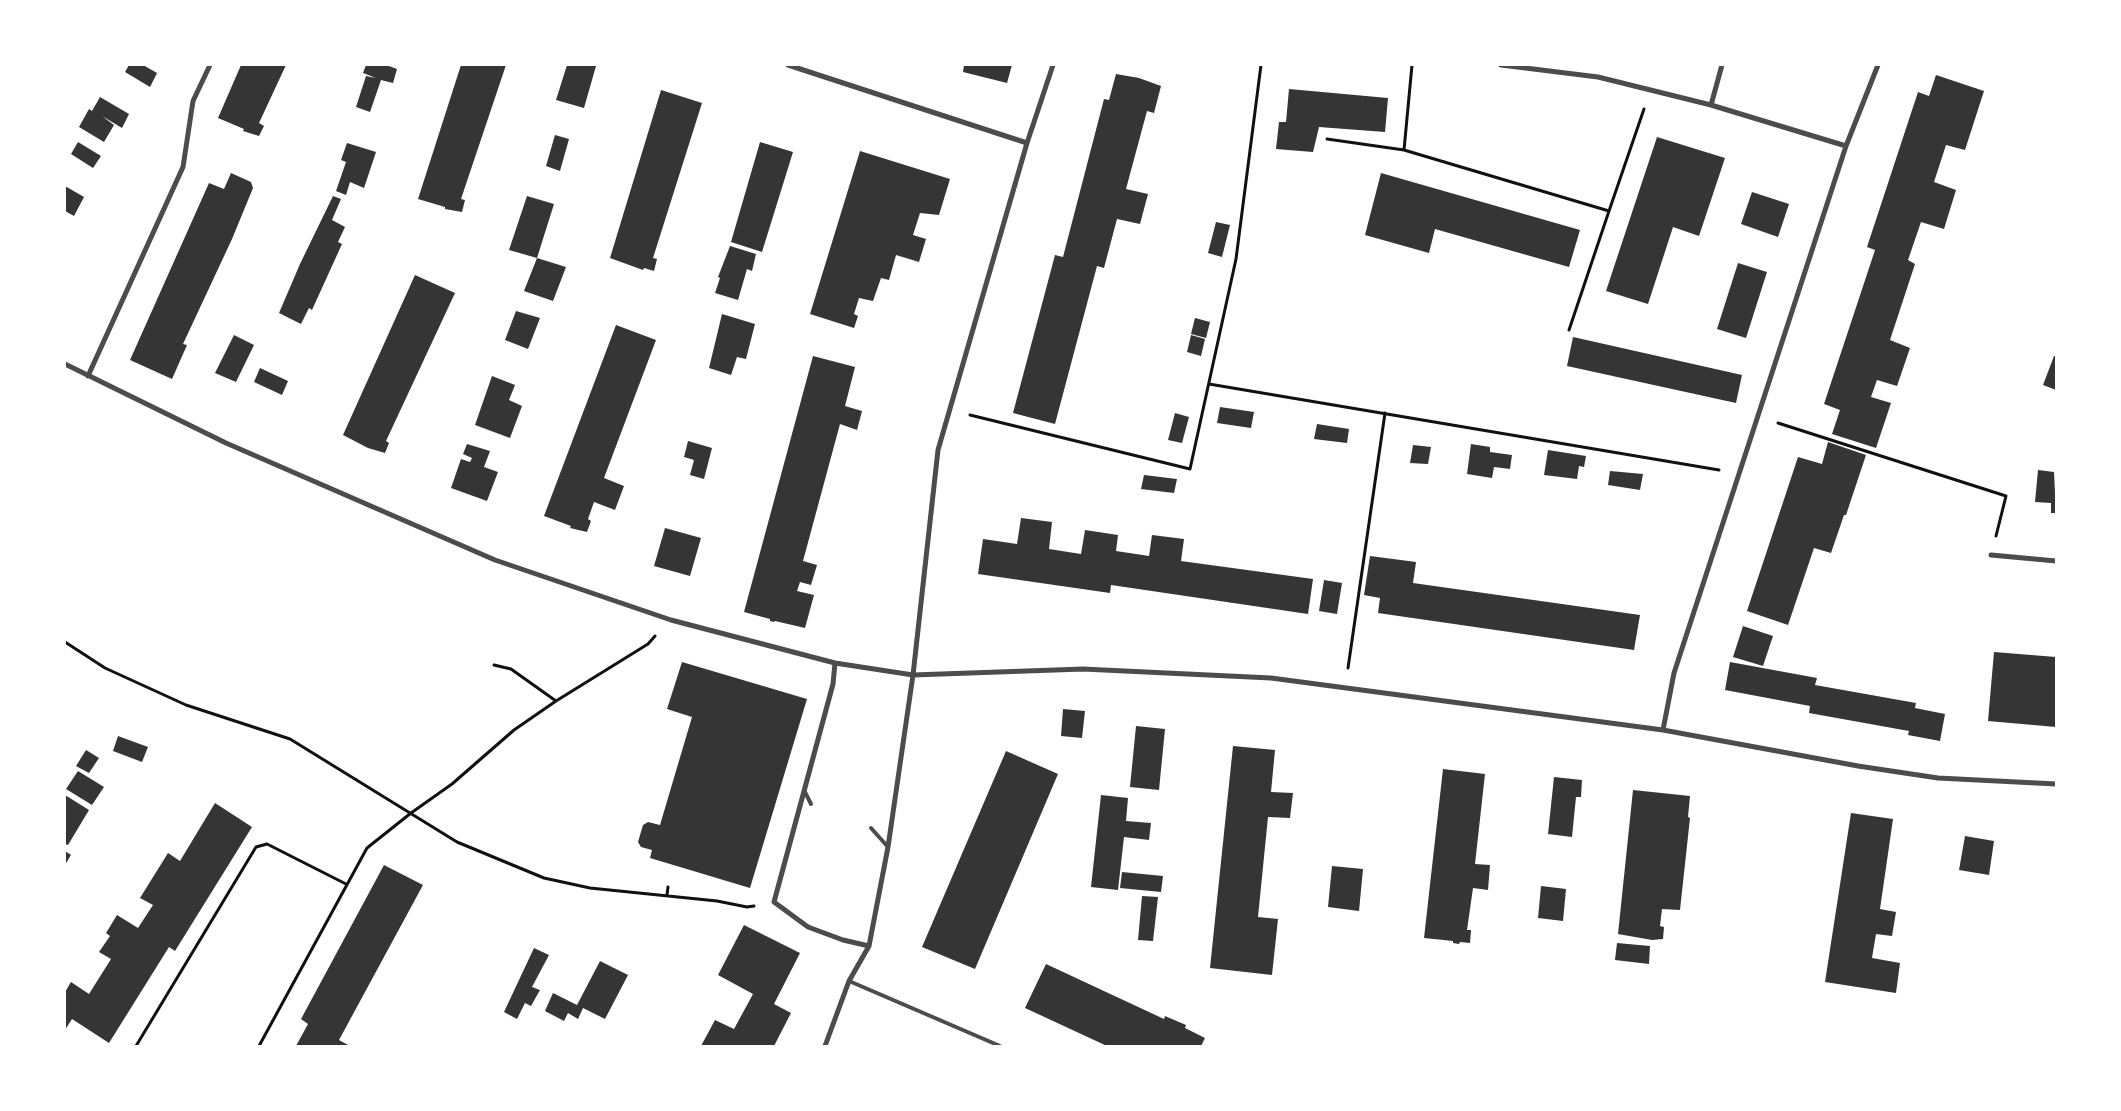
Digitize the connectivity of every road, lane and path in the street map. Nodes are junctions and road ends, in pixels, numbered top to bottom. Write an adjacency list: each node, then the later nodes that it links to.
1 (210, 65): 18 (street)
2 (788, 65): 12 (street)
3 (1053, 65): 12 (street)
4 (1261, 65): 19 (path)
5 (1412, 65): 14 (path)
6 (1501, 65): 9 (street)
7 (1722, 65): 10 (street)
8 (1878, 65): 13 (street)
9 (1650, 90): 10 (street); 15 (path)
10 (1711, 105): 13 (street)
11 (1327, 139): 14 (path)
12 (1028, 143): 20 (street)
13 (1846, 146): 22 (street)
14 (1404, 150): 15 (path)
15 (1608, 211): 16 (path)
16 (1569, 330)
17 (65, 364): 18 (street)
18 (88, 376): 26 (street)
19 (1209, 384): 20 (path); 21 (path)
20 (950, 410): 30 (street)
21 (1385, 413): 23 (path); 31 (path)
22 (1758, 416): 23 (street); 24 (path)
23 (1739, 473): 33 (street)
24 (1991, 556): 25 (street)
25 (2056, 561)
26 (671, 620): 28 (street); 32 (path)
27 (65, 642): 37 (path)
28 (835, 663): 30 (street); 35 (street)
29 (494, 666): 32 (path)
30 (913, 675): 31 (street); 39 (street)
31 (1346, 688): 33 (street)
32 (556, 701): 37 (path)
33 (1663, 730): 34 (street)
34 (2056, 784)
35 (804, 790): 36 (lane); 43 (street)
36 (811, 804)
37 (411, 813): 40 (path); 42 (path)
38 (871, 828): 39 (lane)
39 (888, 847): 44 (street)
40 (346, 884): 46 (path); 47 (path)
41 (668, 887): 42 (path)
42 (667, 895): 43 (path)
43 (774, 902): 44 (street)
44 (869, 946): 45 (street)
45 (849, 981): 48 (street); 49 (lane)
46 (136, 1046)
47 (259, 1046)
48 (825, 1046)
49 (1000, 1046)

